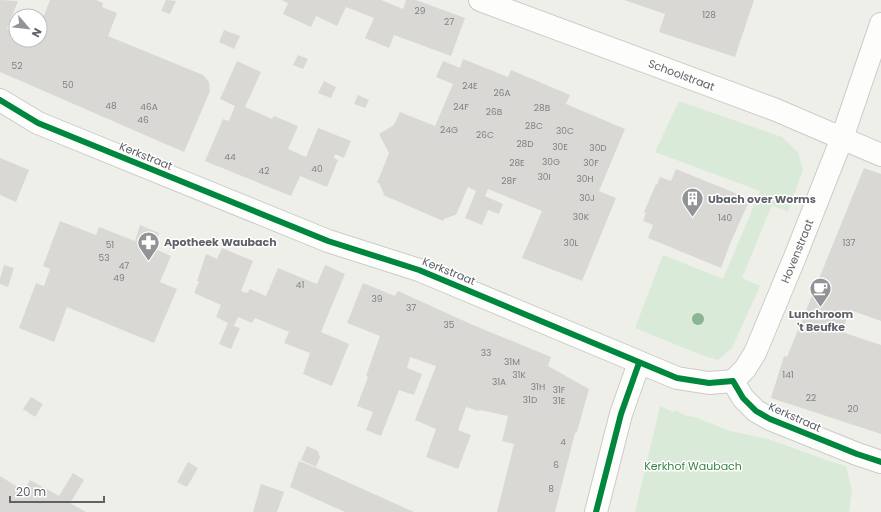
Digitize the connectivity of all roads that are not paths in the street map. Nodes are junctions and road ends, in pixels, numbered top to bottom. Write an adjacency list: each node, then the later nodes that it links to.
1 (480, 0): 4 (street, Schoolstraat)
2 (881, 24): 4 (street, Hovenstraat)
3 (0, 100): 6 (street, Kerkstraat)
4 (842, 138): 5 (street, Schoolstraat); 7 (street, Hovenstraat)
5 (881, 155)
6 (639, 363): 7 (street, Kerkstraat); 9 (street)
7 (732, 381): 8 (street, Kerkstraat)
8 (881, 462)
9 (596, 512)

